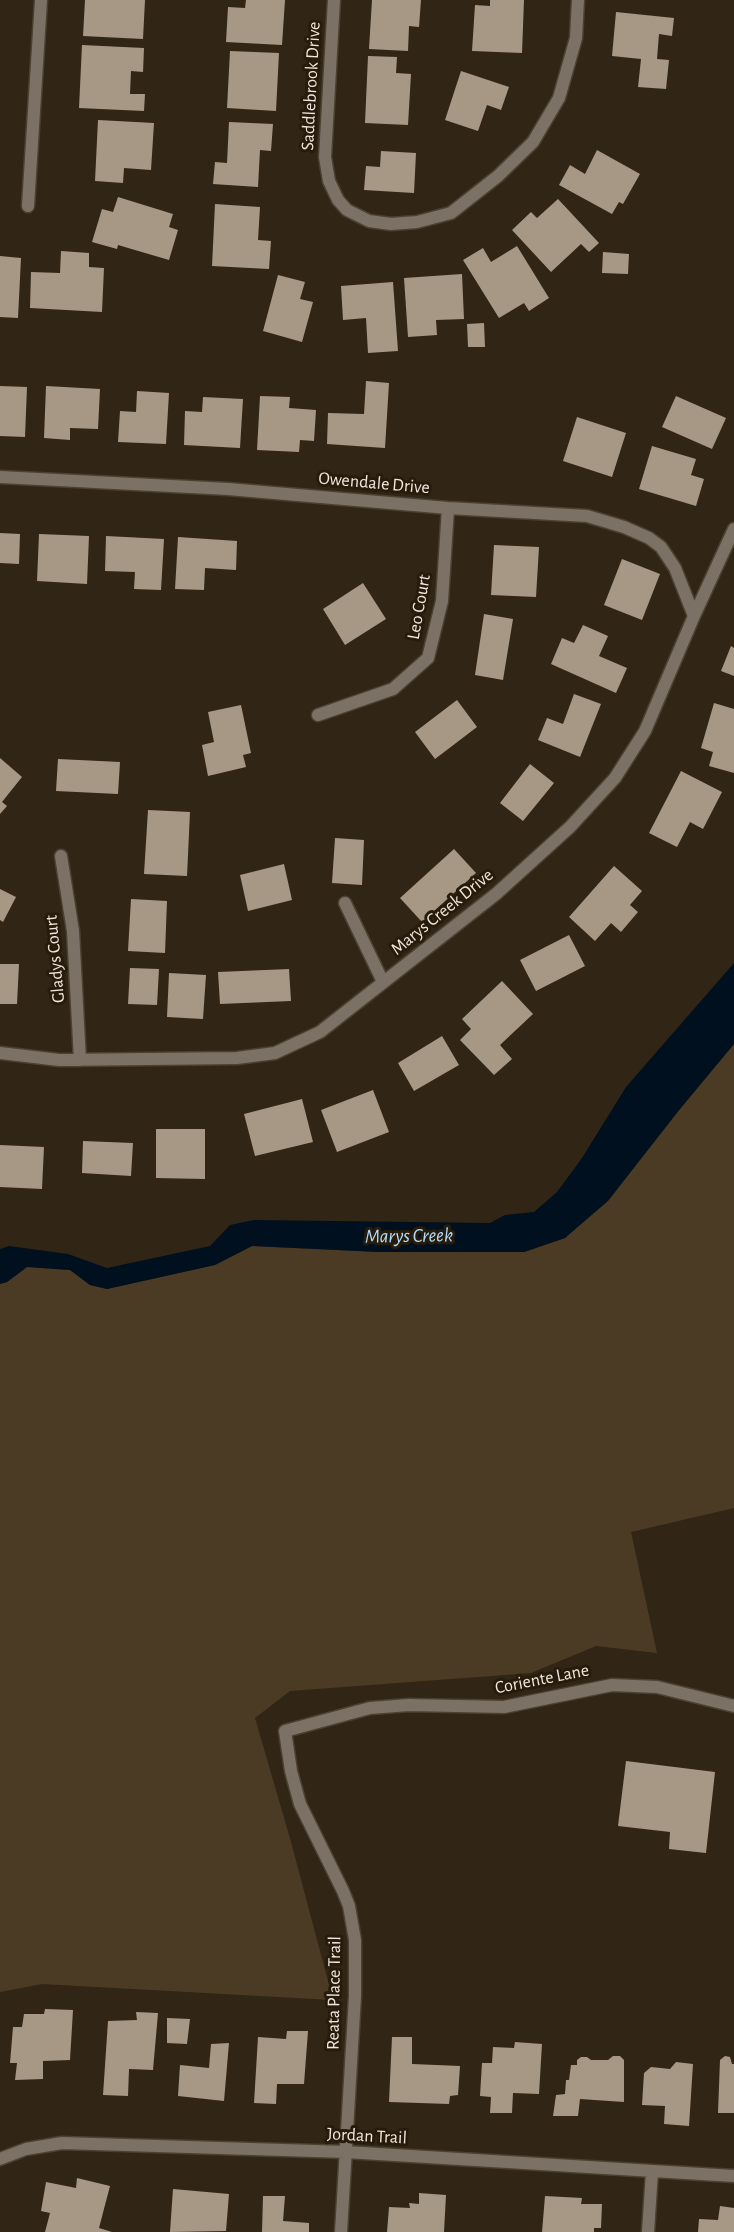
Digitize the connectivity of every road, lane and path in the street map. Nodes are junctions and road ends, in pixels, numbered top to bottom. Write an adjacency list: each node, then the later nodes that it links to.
1 (40, 0): 4 (street)
2 (334, 0): 3 (street, Saddlebrook Drive)
3 (578, 0)
4 (28, 206)
5 (0, 477): 6 (street, Owendale Drive)
6 (448, 508): 8 (street, Owendale Drive); 9 (street, Leo Court)
7 (734, 529): 8 (street, Marys Creek Drive)
8 (694, 616): 12 (street, Marys Creek Drive)
9 (318, 715)
10 (61, 856): 14 (street, Gladys Court)
11 (345, 903): 12 (street)
12 (383, 982): 14 (street, Marys Creek Drive)
13 (0, 1053): 14 (street, Marys Creek Drive)
14 (80, 1060)
15 (734, 1706): 16 (street, Coriente Lane)
16 (285, 1731): 17 (street, Reata Place Trail)
17 (346, 2152): 18 (street, Jordan Trail); 19 (street, Jordan Trail); 21 (street, Reata Place Trail)
18 (0, 2159)
19 (652, 2172): 20 (street, Jordan Trail); 22 (street)
20 (734, 2176)
21 (342, 2232)
22 (648, 2232)

